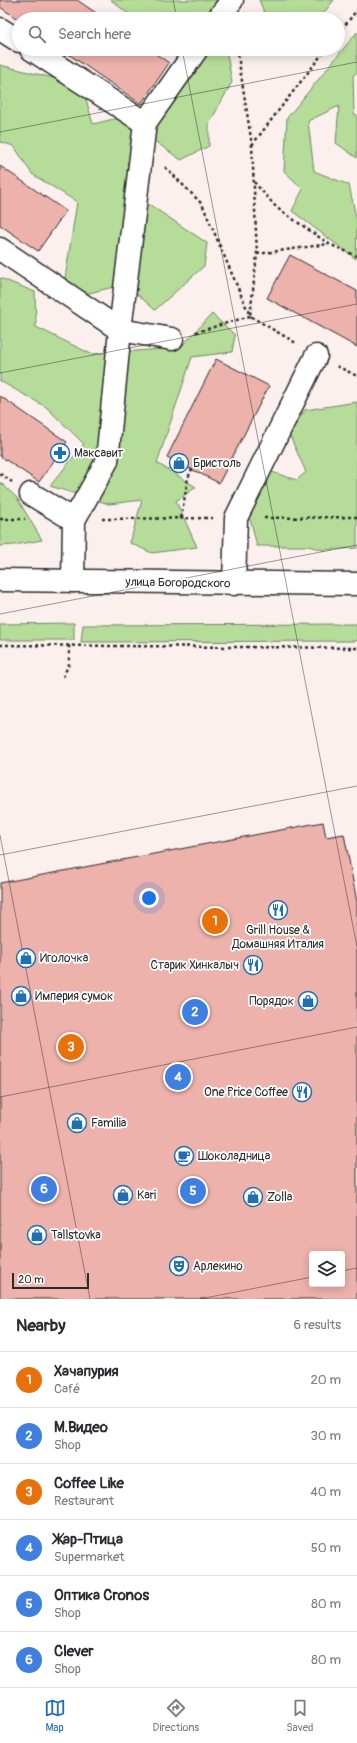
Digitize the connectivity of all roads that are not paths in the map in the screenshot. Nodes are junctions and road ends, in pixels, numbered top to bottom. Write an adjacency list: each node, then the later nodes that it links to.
1 (232, 0): 2 (street)
2 (223, 12)
3 (0, 29): 4 (street)
4 (12, 37)
5 (42, 56): 7 (street)
6 (192, 56): 7 (street)
7 (145, 123): 9 (street)
8 (0, 249): 9 (street)
9 (120, 330): 10 (street); 13 (street)
10 (172, 339)
11 (316, 356): 16 (street)
12 (31, 494): 13 (street)
13 (74, 520): 15 (street)
14 (0, 580): 15 (street, улица Богородского)
15 (73, 581): 16 (street, улица Богородского)
16 (234, 584): 17 (street, улица Богородского)
17 (357, 584)

